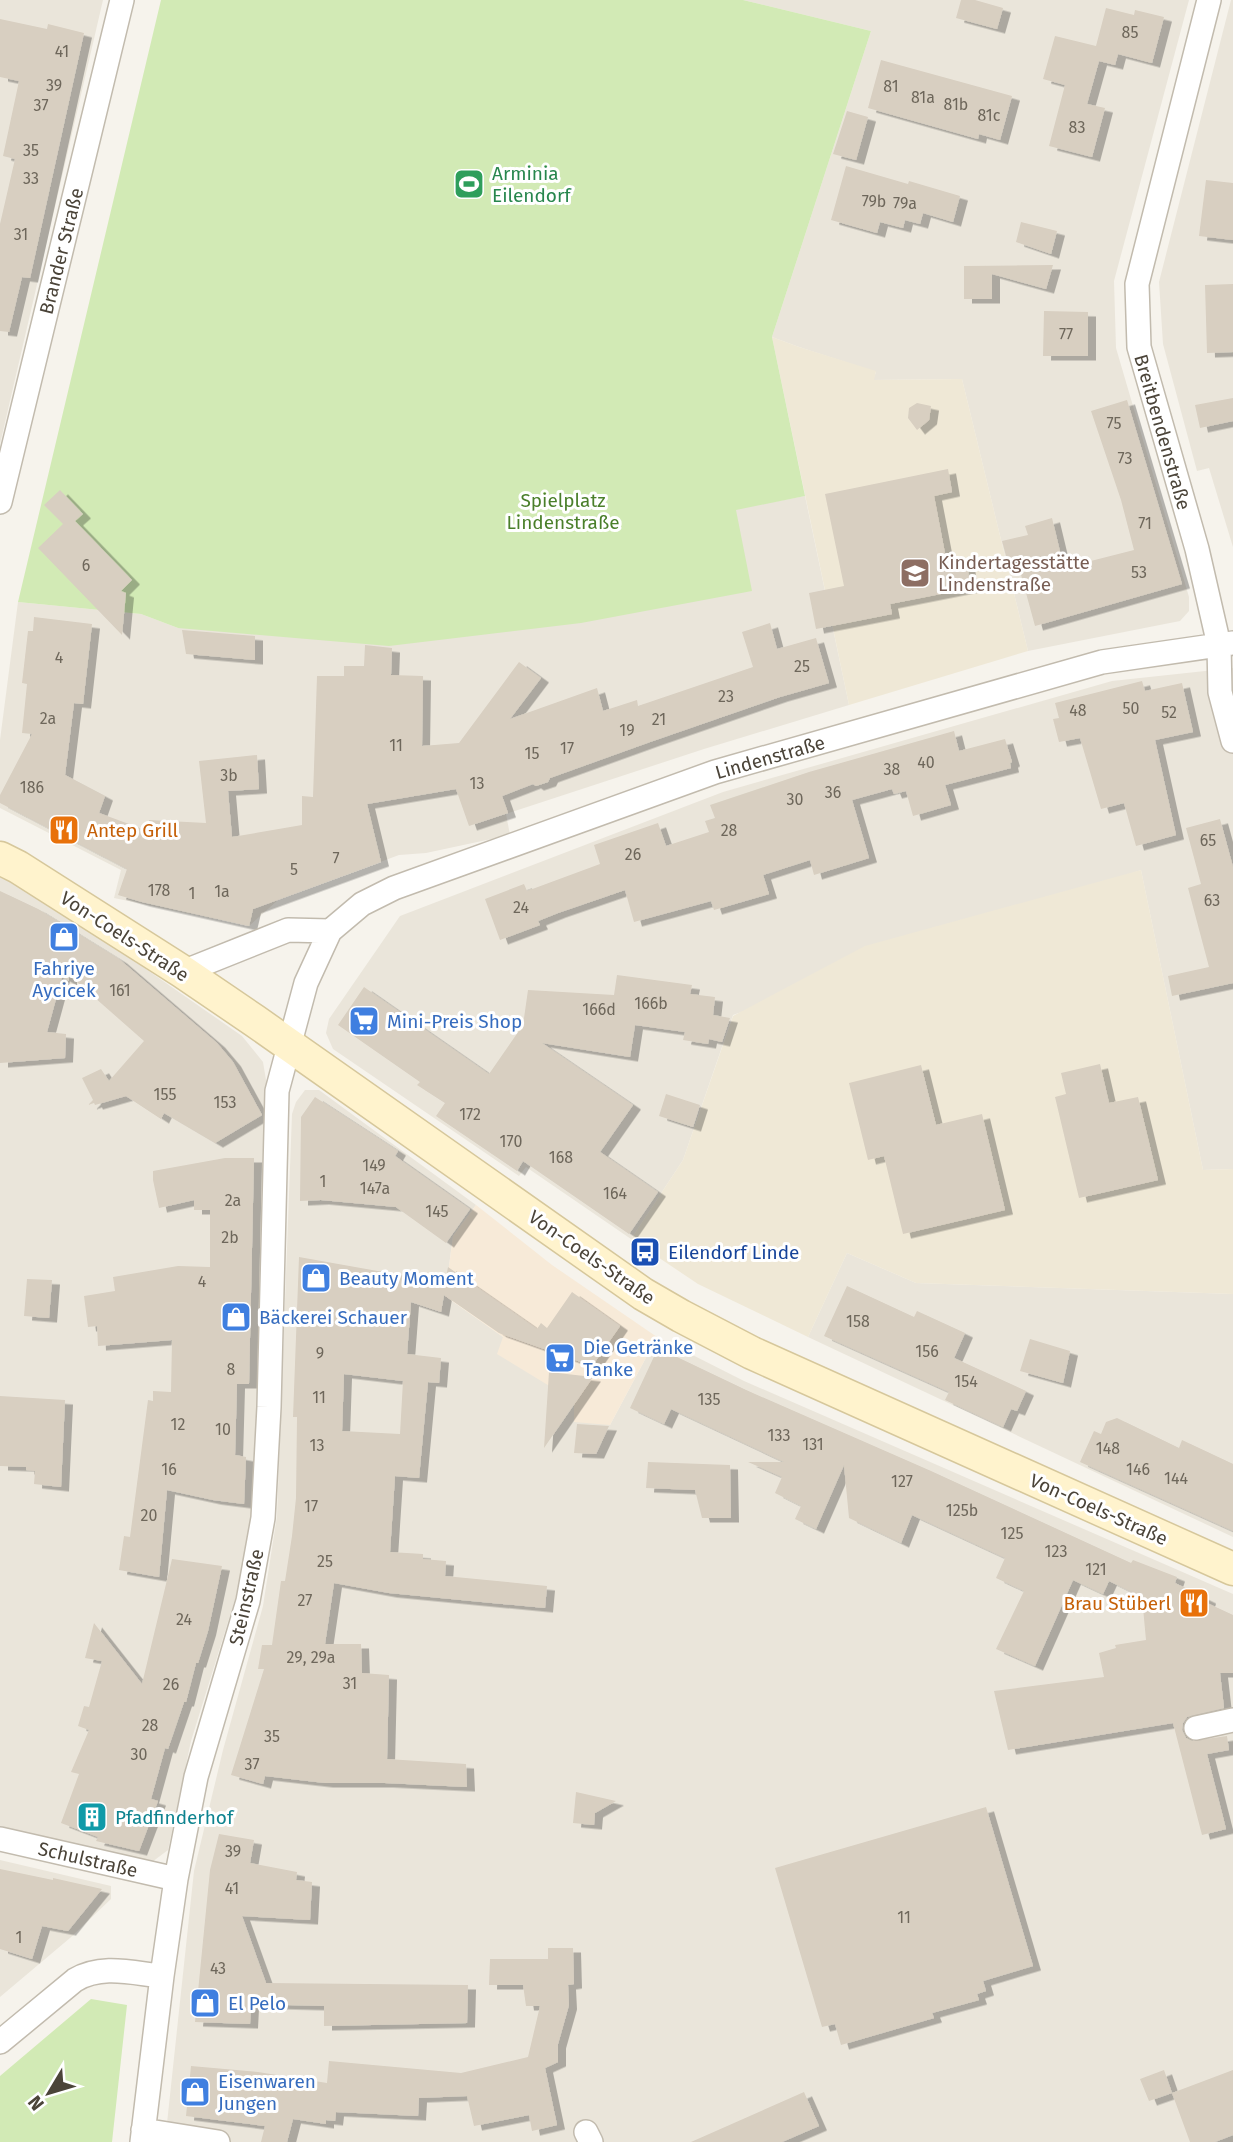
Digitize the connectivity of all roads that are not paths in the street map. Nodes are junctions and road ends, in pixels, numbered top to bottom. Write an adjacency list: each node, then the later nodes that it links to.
1 (122, 0): 3 (street, Brander Straße)
2 (1209, 0): 4 (street, Breitbendenstraße)
3 (0, 502)
4 (1226, 644): 5 (street, Breitbendenstraße); 7 (street, Lindenstraße)
5 (1233, 741)
6 (0, 858): 8 (main road, Von-Coels-Straße)
7 (330, 931): 8 (street); 9 (street, Lindenstraße)
8 (183, 972): 9 (main road, Von-Coels-Straße)
9 (288, 1044): 10 (main road, Von-Coels-Straße); 14 (street, Steinstraße)
10 (1233, 1569)
11 (1233, 1720): 12 (street)
12 (1196, 1728)
13 (0, 1839): 14 (street, Schulstraße)
14 (176, 1879): 15 (street, Steinstraße)
15 (162, 1976): 16 (street); 17 (street, Steinstraße)
16 (0, 2042)
17 (143, 2136): 18 (street)
18 (218, 2142)

